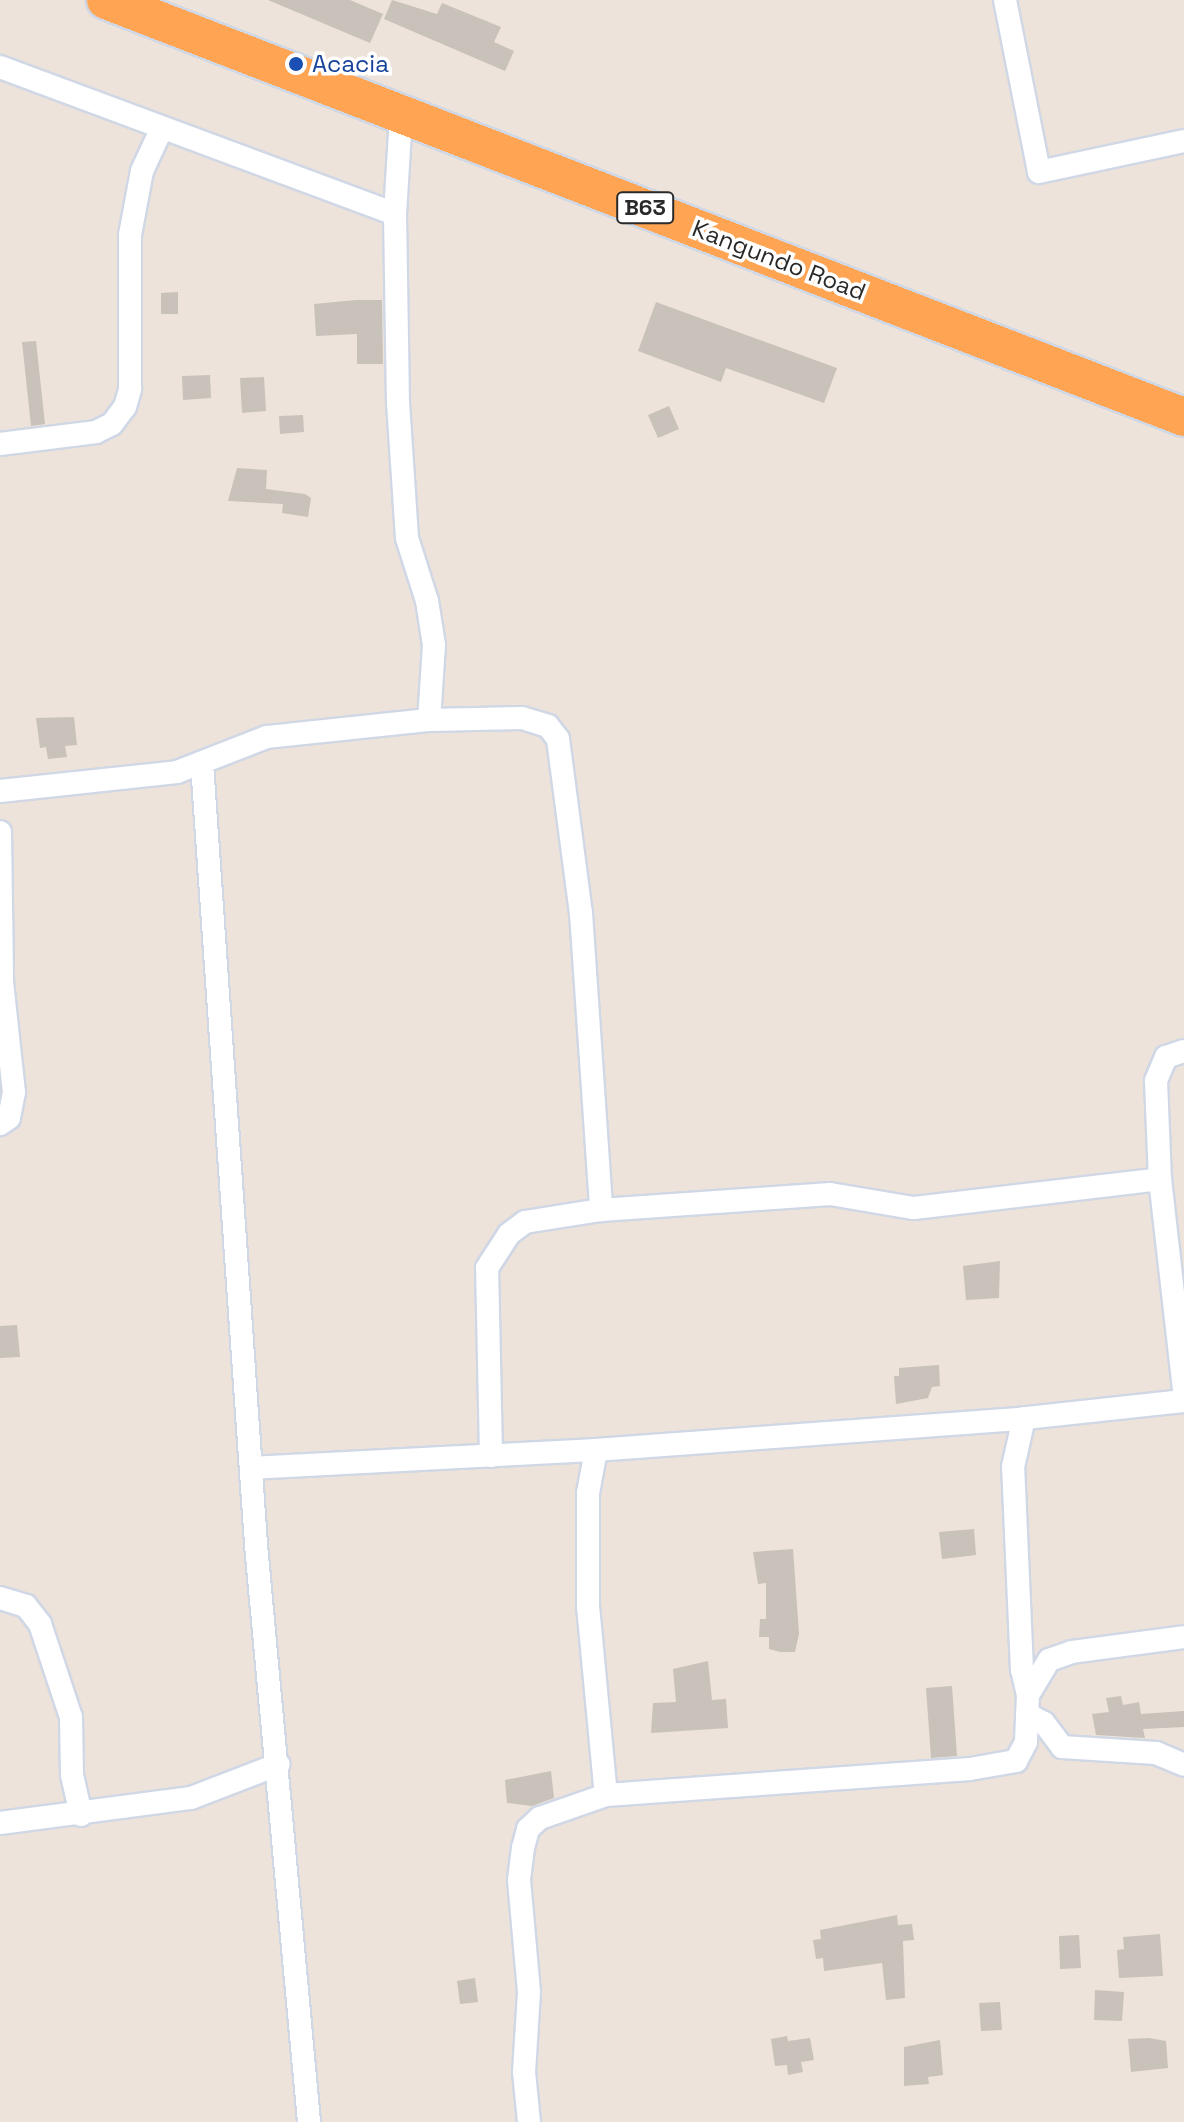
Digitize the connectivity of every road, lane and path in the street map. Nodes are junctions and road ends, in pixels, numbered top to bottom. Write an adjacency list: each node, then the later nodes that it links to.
1 (106, 0): 3 (highway, Kangundo Road / B63)
2 (1005, 0): 7 (street)
3 (166, 10): 5 (highway, Kangundo Road / B63)
4 (0, 67): 6 (street)
5 (401, 115): 8 (street); 9 (highway, Kangundo Road / B63)
6 (161, 130): 8 (street); 10 (street)
7 (1184, 141)
8 (395, 214): 11 (street)
9 (1184, 417)
10 (0, 444)
11 (429, 720): 12 (street); 19 (street)
12 (202, 764): 13 (street); 25 (street)
13 (0, 791)
14 (0, 832): 15 (street)
15 (2, 1002): 17 (street)
16 (1184, 1051): 18 (street)
17 (0, 1124)
18 (1160, 1179): 19 (street); 20 (street)
19 (601, 1210): 24 (street)
20 (1184, 1391)
21 (1184, 1401): 22 (street)
22 (1024, 1418): 23 (street); 28 (street)
23 (596, 1450): 24 (street); 31 (street)
24 (491, 1456): 25 (street)
25 (251, 1468): 29 (street)
26 (0, 1598): 32 (street)
27 (1184, 1637): 28 (street)
28 (1028, 1705): 30 (street); 31 (street)
29 (279, 1764): 32 (street); 34 (street)
30 (1184, 1765)
31 (606, 1795): 35 (street)
32 (81, 1815): 33 (street)
33 (0, 1823)
34 (309, 2122)
35 (529, 2122)

